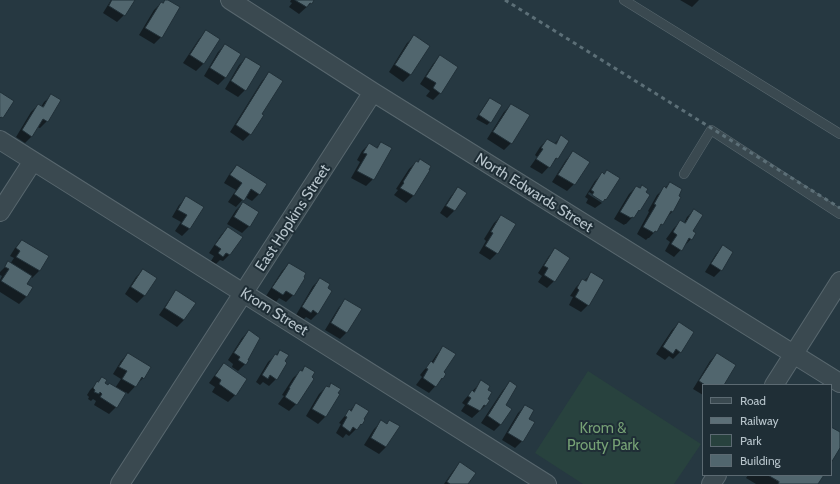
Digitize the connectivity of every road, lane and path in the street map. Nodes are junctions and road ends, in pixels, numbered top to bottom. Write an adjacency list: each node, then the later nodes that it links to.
1 (230, 0): 3 (street, North Edwards Street)
2 (624, 0): 4 (lane)
3 (373, 92): 11 (street, East Hopkins Street); 12 (street, North Edwards Street)
4 (840, 134)
5 (0, 140): 6 (street, Krom Street)
6 (33, 161): 8 (street); 11 (street, Krom Street)
7 (684, 174): 9 (lane)
8 (0, 212)
9 (840, 214)
10 (840, 281): 12 (street)
11 (244, 293): 15 (street, East Hopkins Street); 16 (street, Krom Street)
12 (794, 354): 13 (street, North Edwards Street); 14 (street)
13 (840, 383)
14 (775, 384)
15 (120, 484)
16 (547, 484)

